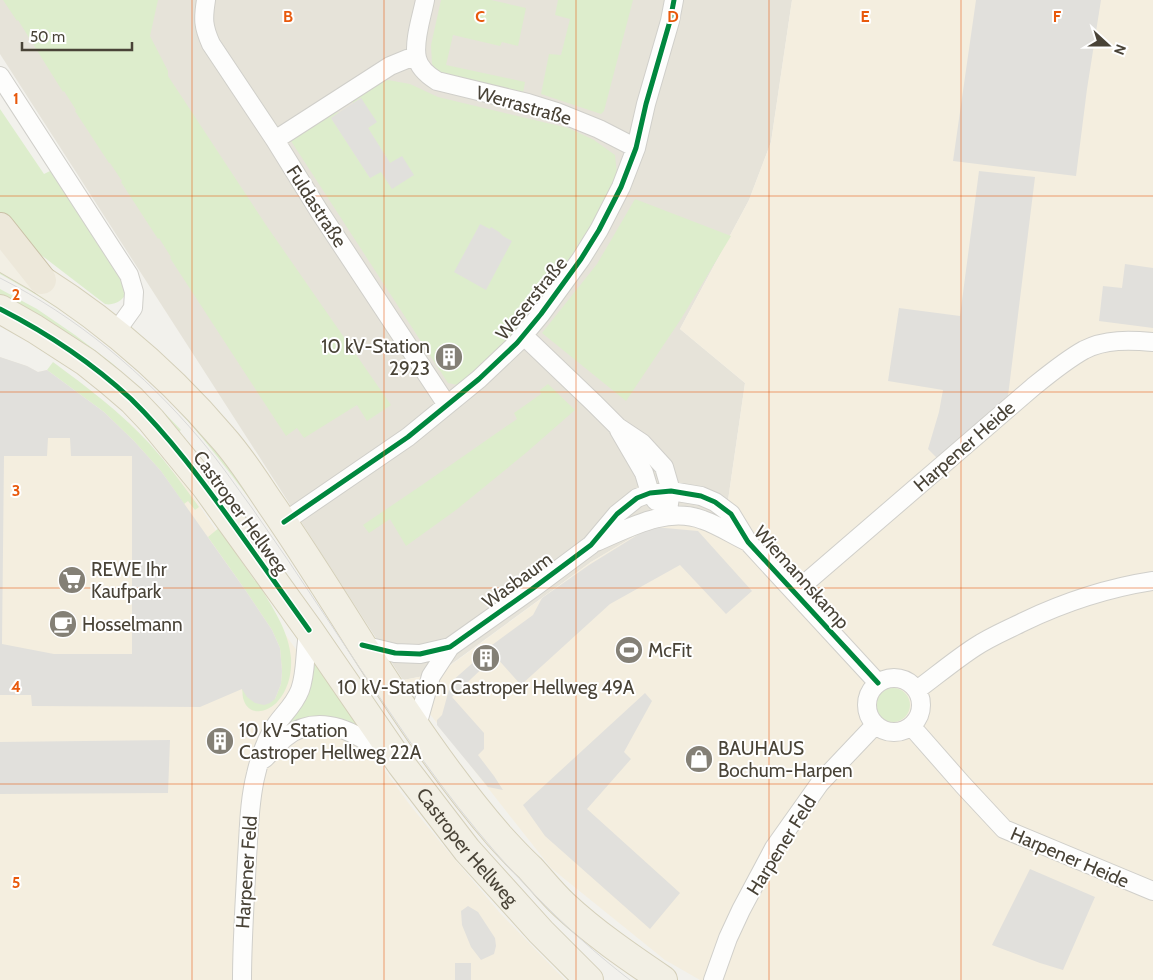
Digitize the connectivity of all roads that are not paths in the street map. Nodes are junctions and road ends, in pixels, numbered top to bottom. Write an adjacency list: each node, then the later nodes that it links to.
1 (206, 0): 6 (street, Fuldastraße)
2 (425, 0): 4 (street)
3 (674, 0): 7 (street, Weserstraße)
4 (417, 58): 6 (street); 7 (street, Werrastraße)
5 (0, 76): 12 (street)
6 (275, 140): 15 (street, Fuldastraße)
7 (636, 148): 13 (street, Weserstraße)
8 (0, 227): 10 (highway)
9 (0, 256): 10 (main road, Castroper Hellweg)
10 (42, 280): 12 (main road, Castroper Hellweg)
11 (0, 309): 25 (main road, Castroper Hellweg)
12 (115, 333): 20 (main road, Castroper Hellweg)
13 (524, 336): 15 (street, Weserstraße); 16 (street, Weserstraße)
14 (1153, 342): 24 (street, Harpener Heide)
15 (447, 405): 20 (street, Weserstraße)
16 (618, 427): 17 (street); 18 (street)
17 (672, 491): 18 (street, Wasbaum); 19 (street); 21 (street, Wiemannskamp)
18 (650, 493): 19 (street); 22 (street, Wasbaum)
19 (667, 516): 21 (street, Wiemannskamp); 22 (street, Wasbaum)
20 (284, 522): 26 (main road, Castroper Hellweg)
21 (748, 542): 24 (street, Wiemannskamp)
22 (591, 544): 27 (street, Wasbaum)
23 (1153, 581): 29 (street)
24 (795, 592): 28 (street, Wiemannskamp)
25 (309, 630): 33 (main road, Castroper Hellweg); 34 (street, Harpener Feld)
26 (362, 646): 27 (street, Wasbaum); 32 (main road, Castroper Hellweg)
27 (450, 647): 32 (street, Wasbaum)
28 (878, 683): 29 (street); 30 (street)
29 (917, 690): 31 (street)
30 (875, 725): 31 (street); 39 (street, Harpener Feld)
31 (912, 727): 35 (street, Harpener Heide)
32 (416, 728): 38 (main road, Castroper Hellweg)
33 (400, 764): 34 (street); 37 (main road, Castroper Hellweg)
34 (259, 765): 36 (street, Harpener Feld)
35 (1153, 891)
36 (242, 980)
37 (590, 980)
38 (663, 980)
39 (713, 980)

